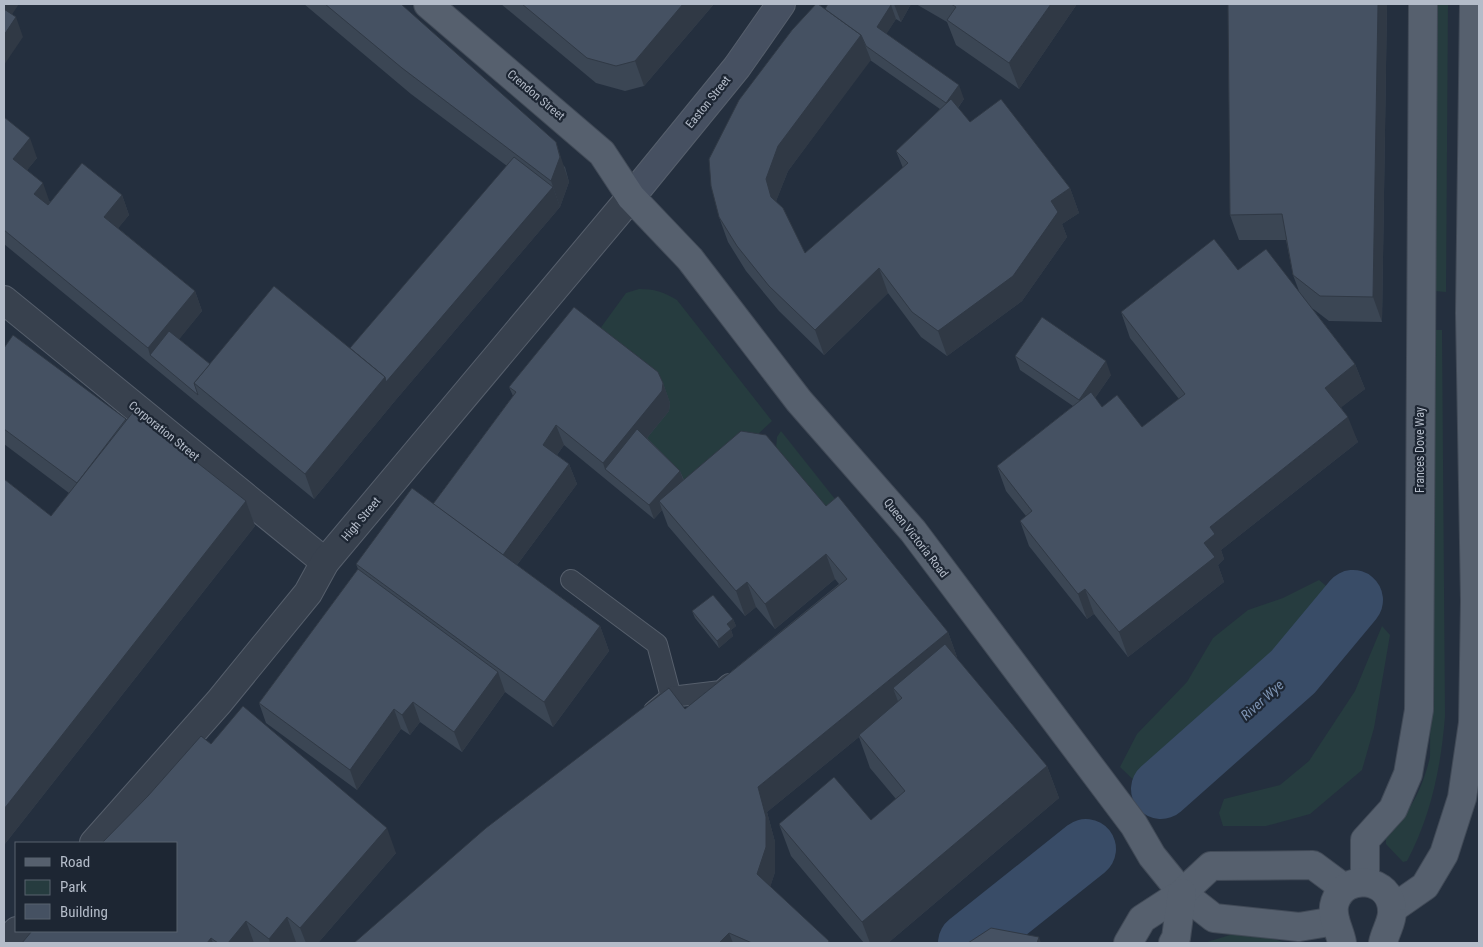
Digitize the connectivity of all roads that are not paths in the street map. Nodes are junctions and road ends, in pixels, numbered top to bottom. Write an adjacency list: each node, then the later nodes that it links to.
1 (428, 4): 6 (main road, Crendon Street)
2 (781, 4): 6 (street, Easton Street)
3 (1423, 4): 14 (main road, Frances Dove Way)
4 (1474, 4): 5 (main road)
5 (1476, 105): 16 (main road)
6 (631, 197): 8 (street, High Street); 15 (main road, Queen Victoria Road)
7 (4, 300): 8 (street, Corporation Street)
8 (325, 562): 13 (street, High Street)
9 (571, 580): 11 (lane)
10 (742, 673): 11 (lane)
11 (672, 697): 12 (lane)
12 (636, 725)
13 (95, 842)
14 (1354, 885): 15 (main road); 16 (main road); 17 (main road)
15 (1182, 893): 17 (main road, Queen Victoria Road); 20 (main road); 21 (main road)
16 (1387, 927): 17 (main road)
17 (1339, 931)
18 (15, 932): 19 (street)
19 (6, 943)
20 (1128, 943)
21 (1173, 943)

